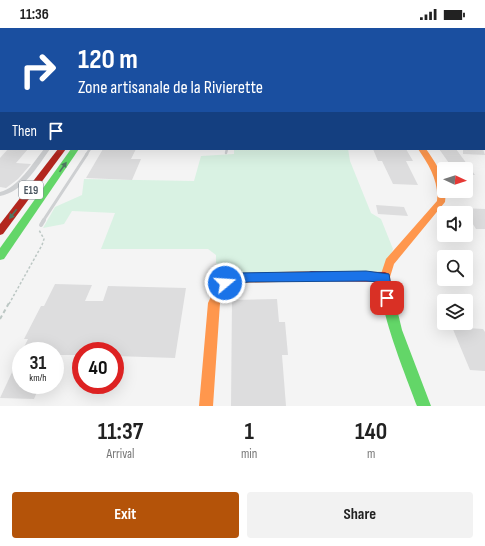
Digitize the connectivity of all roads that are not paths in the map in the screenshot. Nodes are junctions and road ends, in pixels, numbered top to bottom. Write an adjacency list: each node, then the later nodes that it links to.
1 (46, 150): 8 (street)
2 (61, 150): 10 (main road, E19, one-way to 10)
3 (74, 150): 11 (main road, E19, one-way to 3)
4 (89, 150): 9 (lane)
5 (227, 150): 7 (lane)
6 (423, 150): 12 (main road)
7 (226, 153)
8 (0, 194)
9 (41, 225)
10 (0, 231)
11 (0, 256)
12 (385, 277): 13 (main road); 14 (main road)
13 (206, 406)
14 (424, 406)

